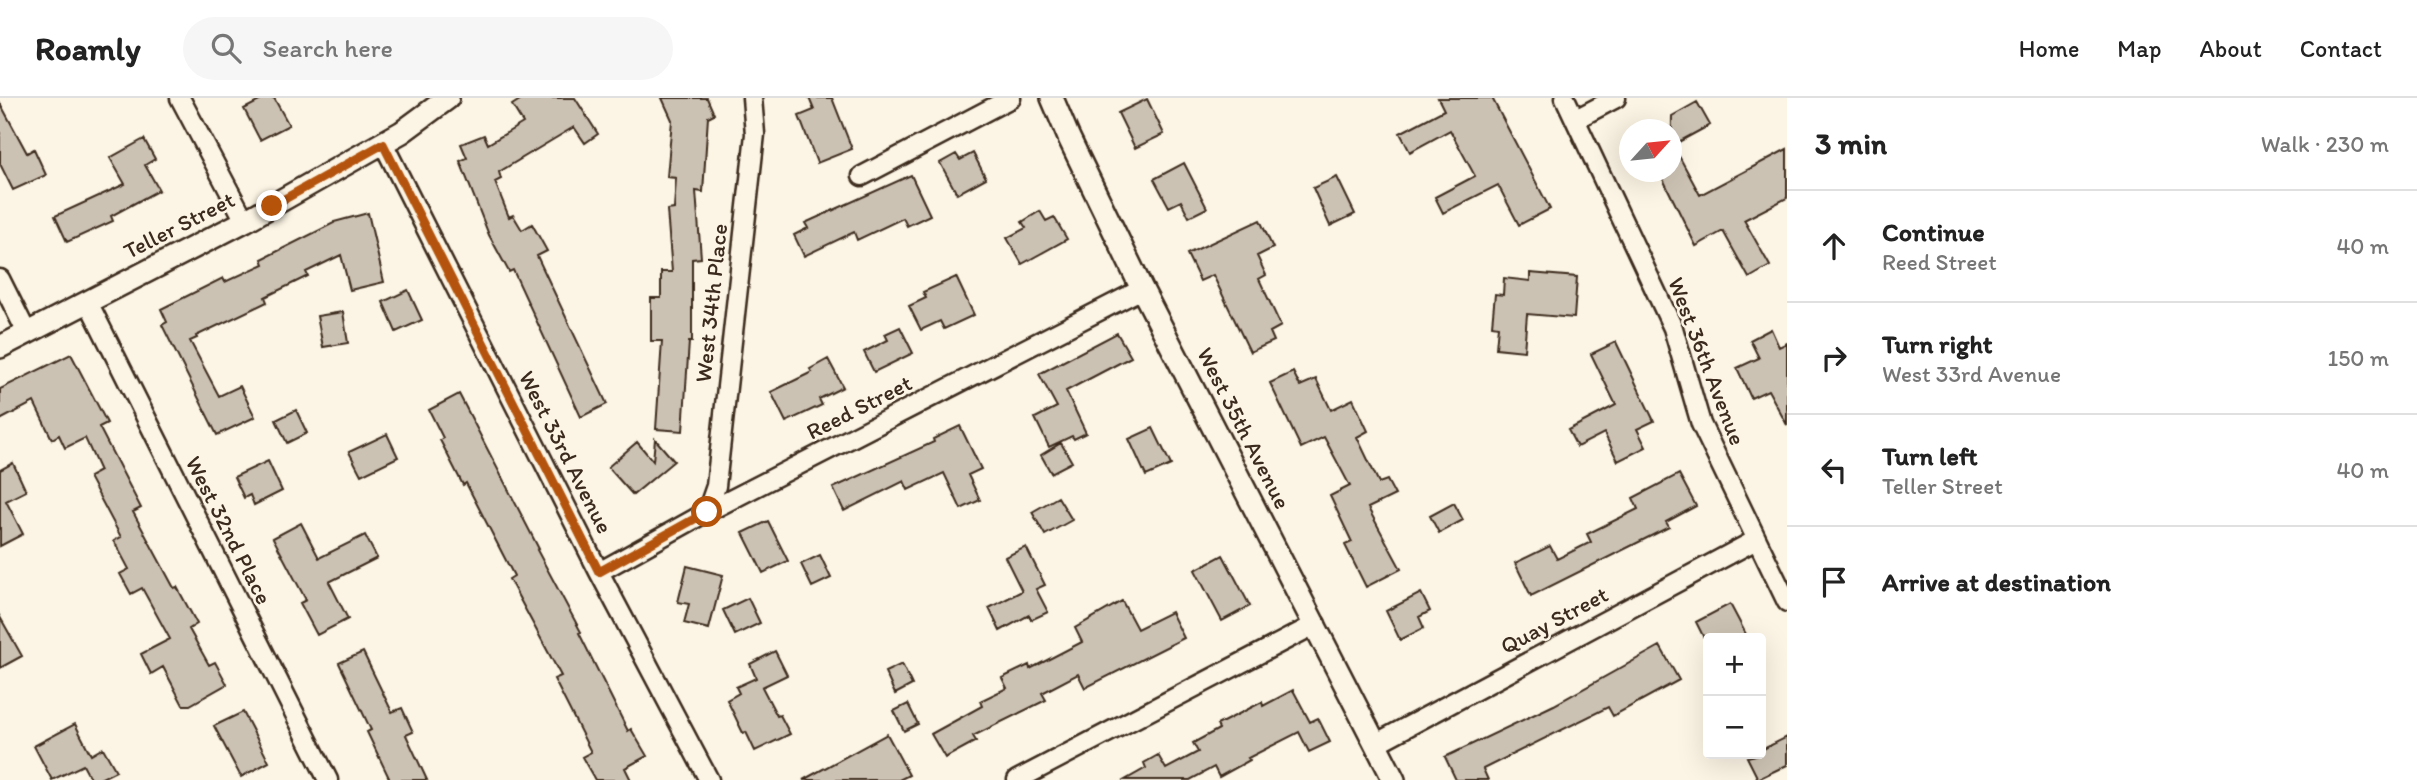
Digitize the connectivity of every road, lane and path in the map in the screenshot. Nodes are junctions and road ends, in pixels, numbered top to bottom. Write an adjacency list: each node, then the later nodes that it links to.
1 (180, 98): 11 (street)
2 (448, 98): 9 (street, Teller Street)
3 (752, 98): 17 (street, West 34th Place)
4 (1011, 98): 10 (street)
5 (1052, 98): 13 (street, West 35th Avenue)
6 (1565, 98): 8 (street, West 36th Avenue)
7 (1616, 98): 8 (street)
8 (1576, 119): 18 (street, West 36th Avenue)
9 (383, 144): 11 (street, Teller Street); 19 (street, West 33rd Avenue)
10 (862, 176)
11 (245, 221): 14 (street, Teller Street)
12 (0, 279): 15 (street)
13 (1142, 289): 17 (street, Reed Street); 21 (street, West 35th Avenue)
14 (88, 302): 15 (street, Teller Street); 23 (street, West 32nd Place)
15 (27, 333): 16 (street, Teller Street)
16 (0, 347)
17 (707, 512): 19 (street, Reed Street)
18 (1756, 540): 20 (street, West 36th Avenue); 22 (street, Quay Street)
19 (599, 572): 24 (street, West 33rd Avenue)
20 (1787, 602)
21 (1316, 624): 22 (street, West 35th Avenue); 25 (street)
22 (1376, 744): 26 (street, West 35th Avenue)
23 (328, 780)
24 (709, 780)
25 (1017, 780)
26 (1394, 780)

